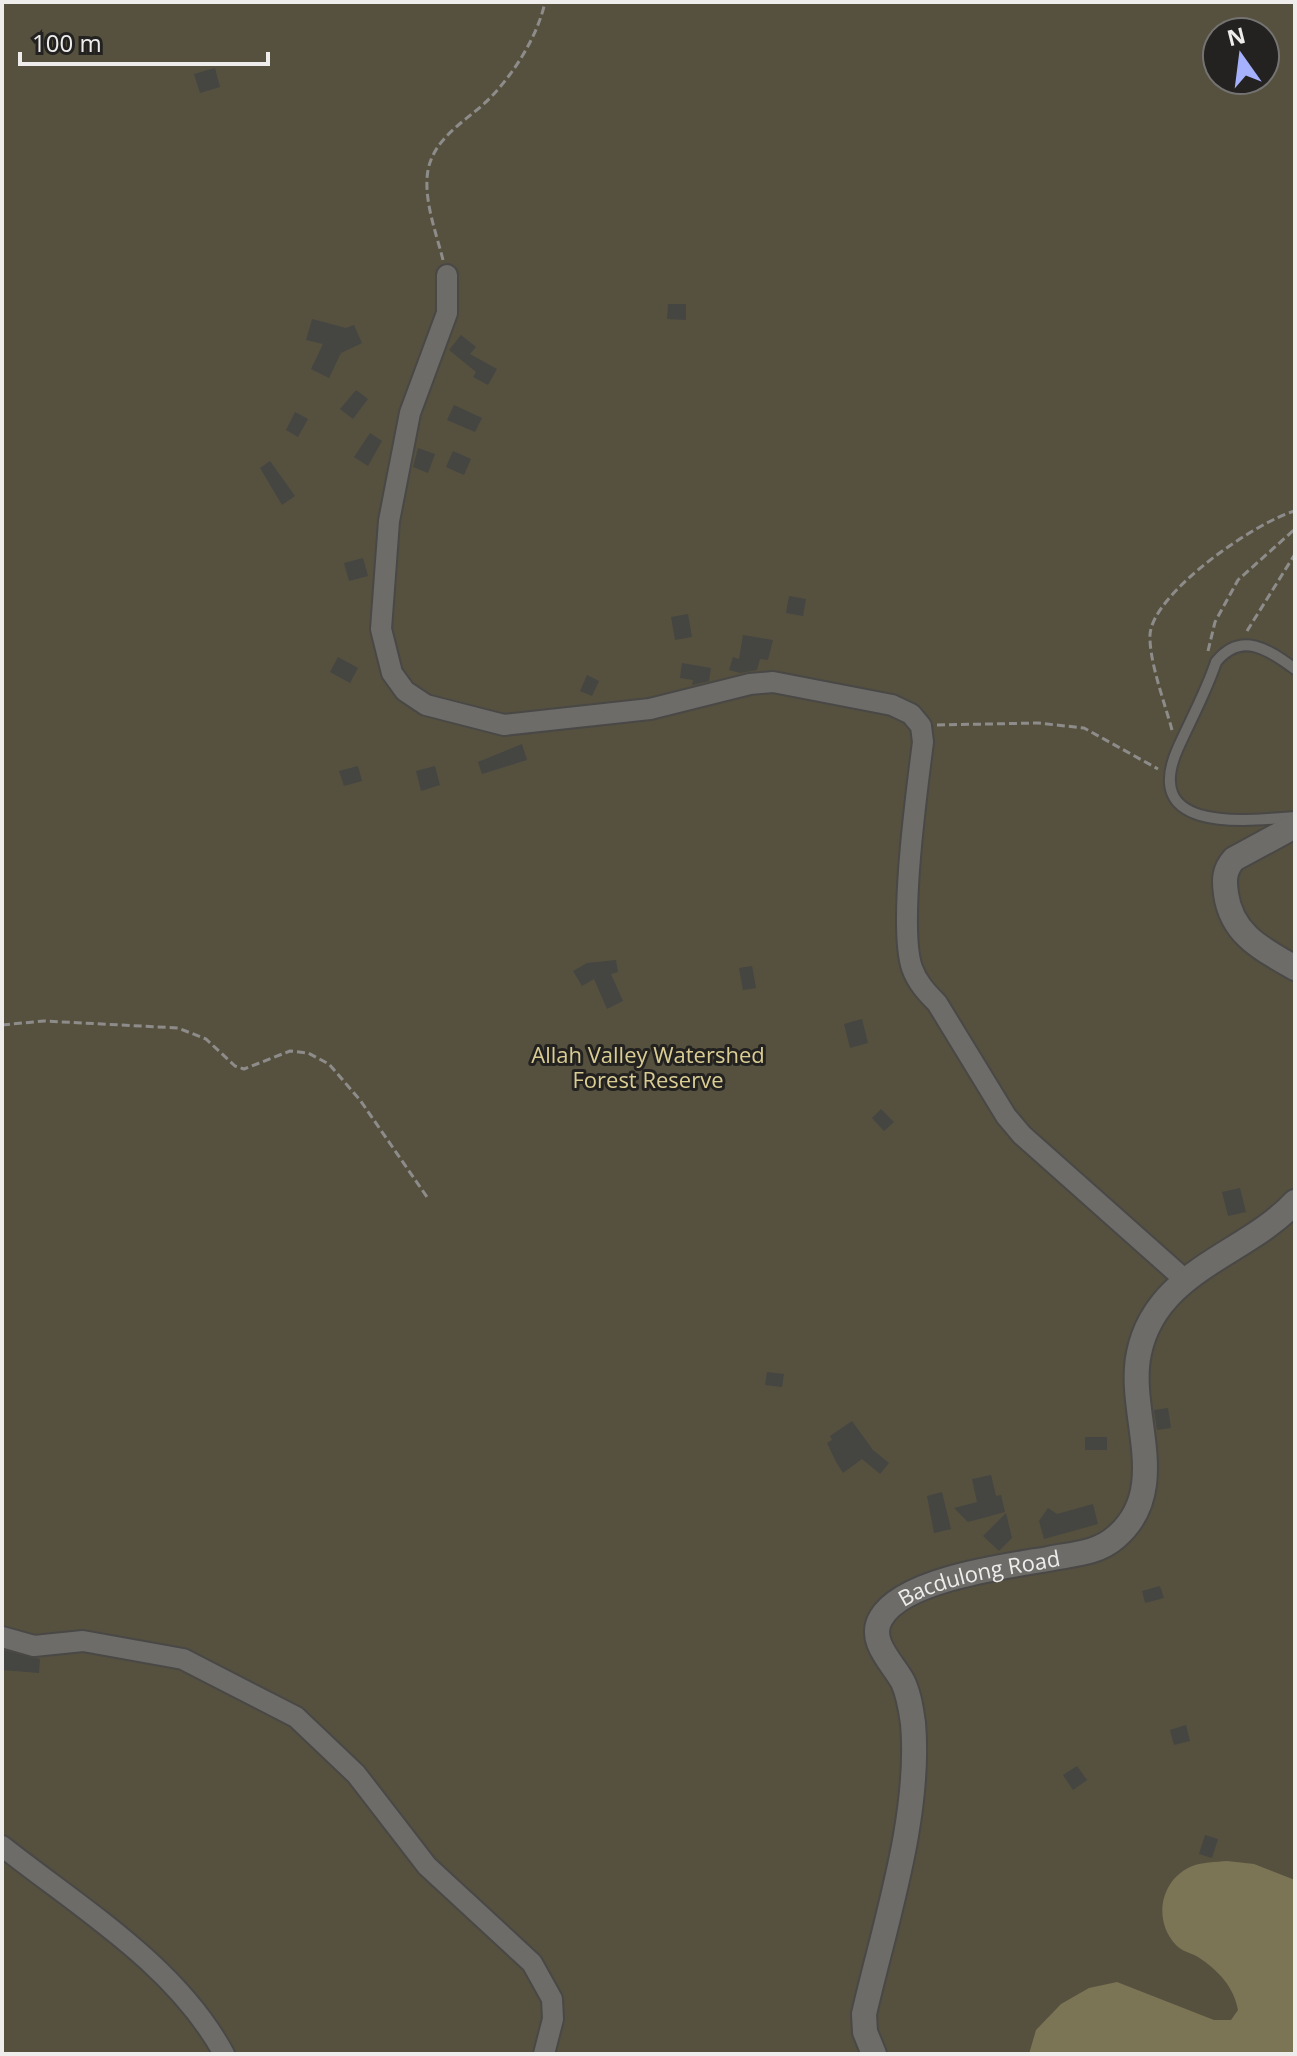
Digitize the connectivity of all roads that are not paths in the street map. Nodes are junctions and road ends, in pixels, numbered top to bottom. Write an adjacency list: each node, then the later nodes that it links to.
1 (447, 275): 7 (street)
2 (1295, 669): 3 (lane)
3 (1295, 817)
4 (1295, 826): 5 (street)
5 (1295, 968)
6 (1295, 1202): 7 (street, Bacdulong Road)
7 (1184, 1279): 12 (street, Bacdulong Road)
8 (2, 1637): 11 (street)
9 (2, 1846): 10 (street)
10 (224, 2054)
11 (544, 2054)
12 (874, 2054)

